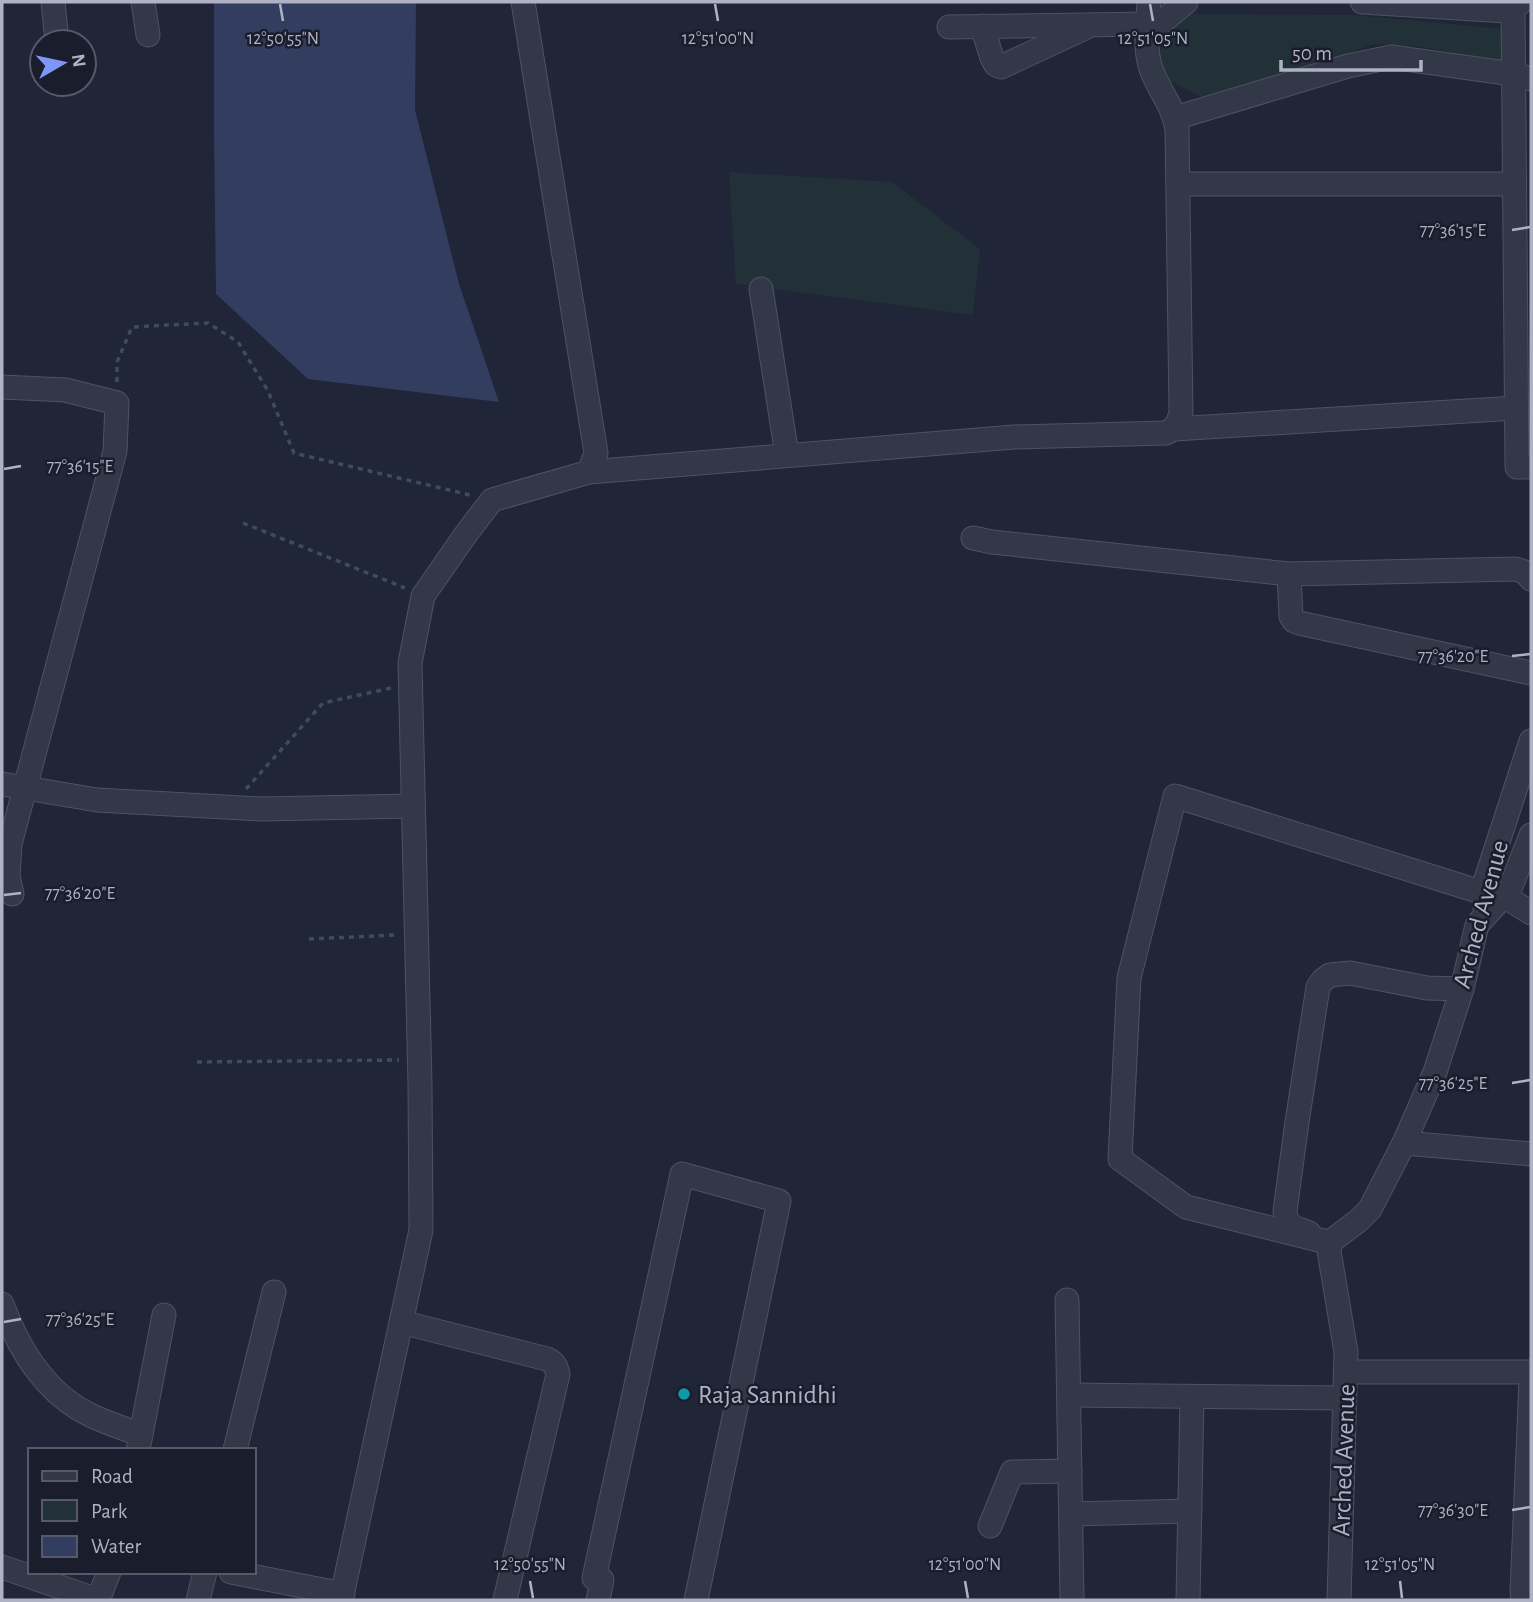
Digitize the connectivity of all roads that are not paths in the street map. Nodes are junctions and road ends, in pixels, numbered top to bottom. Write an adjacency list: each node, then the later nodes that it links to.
1 (53, 2): 11 (street)
2 (143, 2): 12 (street)
3 (523, 2): 25 (street)
4 (1186, 2): 7 (street)
5 (1362, 2): 6 (street)
6 (1517, 6): 13 (street)
7 (1148, 20): 8 (street); 14 (street)
8 (1090, 25): 9 (street); 9 (street)
9 (982, 26): 10 (street)
10 (949, 27)
11 (56, 28)
12 (148, 35)
13 (1522, 76): 14 (street); 16 (street)
14 (1175, 118): 15 (street)
15 (1178, 184): 16 (street); 22 (street)
16 (1514, 184): 17 (street)
17 (1523, 221): 19 (street)
18 (761, 289): 23 (street)
19 (1523, 349): 21 (street)
20 (2, 387): 31 (street)
21 (1516, 408): 22 (street); 24 (street)
22 (1174, 429): 23 (street)
23 (788, 455): 25 (street)
24 (1531, 467)
25 (589, 471): 32 (street)
26 (973, 538): 27 (street)
27 (1289, 574): 28 (street); 29 (street)
28 (1531, 579)
29 (1531, 673)
30 (1531, 741): 35 (street, Arched Avenue)
31 (13, 785): 32 (street); 34 (street)
32 (413, 806): 45 (street)
33 (1531, 835): 35 (street)
34 (12, 894)
35 (1491, 901): 36 (street); 37 (street, Arched Avenue); 40 (street)
36 (1531, 913)
37 (1462, 989): 38 (street, Arched Avenue); 40 (street)
38 (1404, 1143): 39 (street); 40 (street, Arched Avenue)
39 (1531, 1154)
40 (1331, 1243): 46 (street, Arched Avenue)
41 (274, 1292): 53 (street)
42 (1068, 1300): 49 (street)
43 (2, 1304): 52 (street)
44 (164, 1315): 52 (street)
45 (401, 1322): 62 (street); 64 (street)
46 (1346, 1371): 47 (street); 51 (street, Arched Avenue)
47 (1531, 1372)
48 (1531, 1380): 70 (street)
49 (1069, 1395): 50 (street); 54 (street)
50 (1192, 1396): 51 (street); 55 (street)
51 (1344, 1398): 69 (street, Arched Avenue)
52 (139, 1442)
53 (235, 1448)
54 (1070, 1471): 56 (street); 57 (street)
55 (1190, 1511): 56 (street); 68 (street)
56 (1071, 1514): 67 (street)
57 (990, 1525)
58 (2, 1567): 59 (street)
59 (108, 1574)
60 (204, 1574): 63 (street)
61 (240, 1574): 62 (street)
62 (342, 1597)
63 (198, 1600)
64 (505, 1600)
65 (598, 1600): 66 (street)
66 (696, 1600)
67 (1072, 1600)
68 (1188, 1600)
69 (1339, 1600)
70 (1523, 1600)

